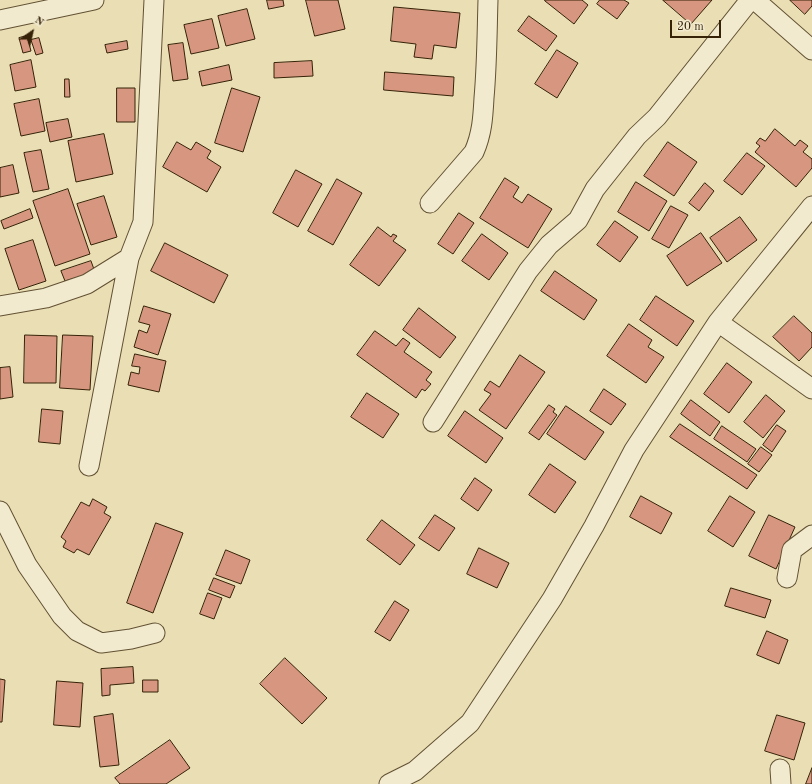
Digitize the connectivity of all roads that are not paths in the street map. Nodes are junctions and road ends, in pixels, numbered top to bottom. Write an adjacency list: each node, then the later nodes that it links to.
1 (94, 0): 6 (street)
2 (154, 0): 10 (street)
3 (488, 0): 8 (street)
4 (750, 0): 14 (street)
5 (755, 0): 7 (street)
6 (0, 20)
7 (812, 50)
8 (430, 204)
9 (812, 206): 12 (street)
10 (129, 258): 11 (street); 15 (street)
11 (0, 306)
12 (718, 322): 13 (street); 20 (street)
13 (812, 389)
14 (433, 422)
15 (89, 466)
16 (0, 511): 19 (street)
17 (812, 535): 18 (street)
18 (787, 578)
19 (155, 633)
20 (389, 784)

